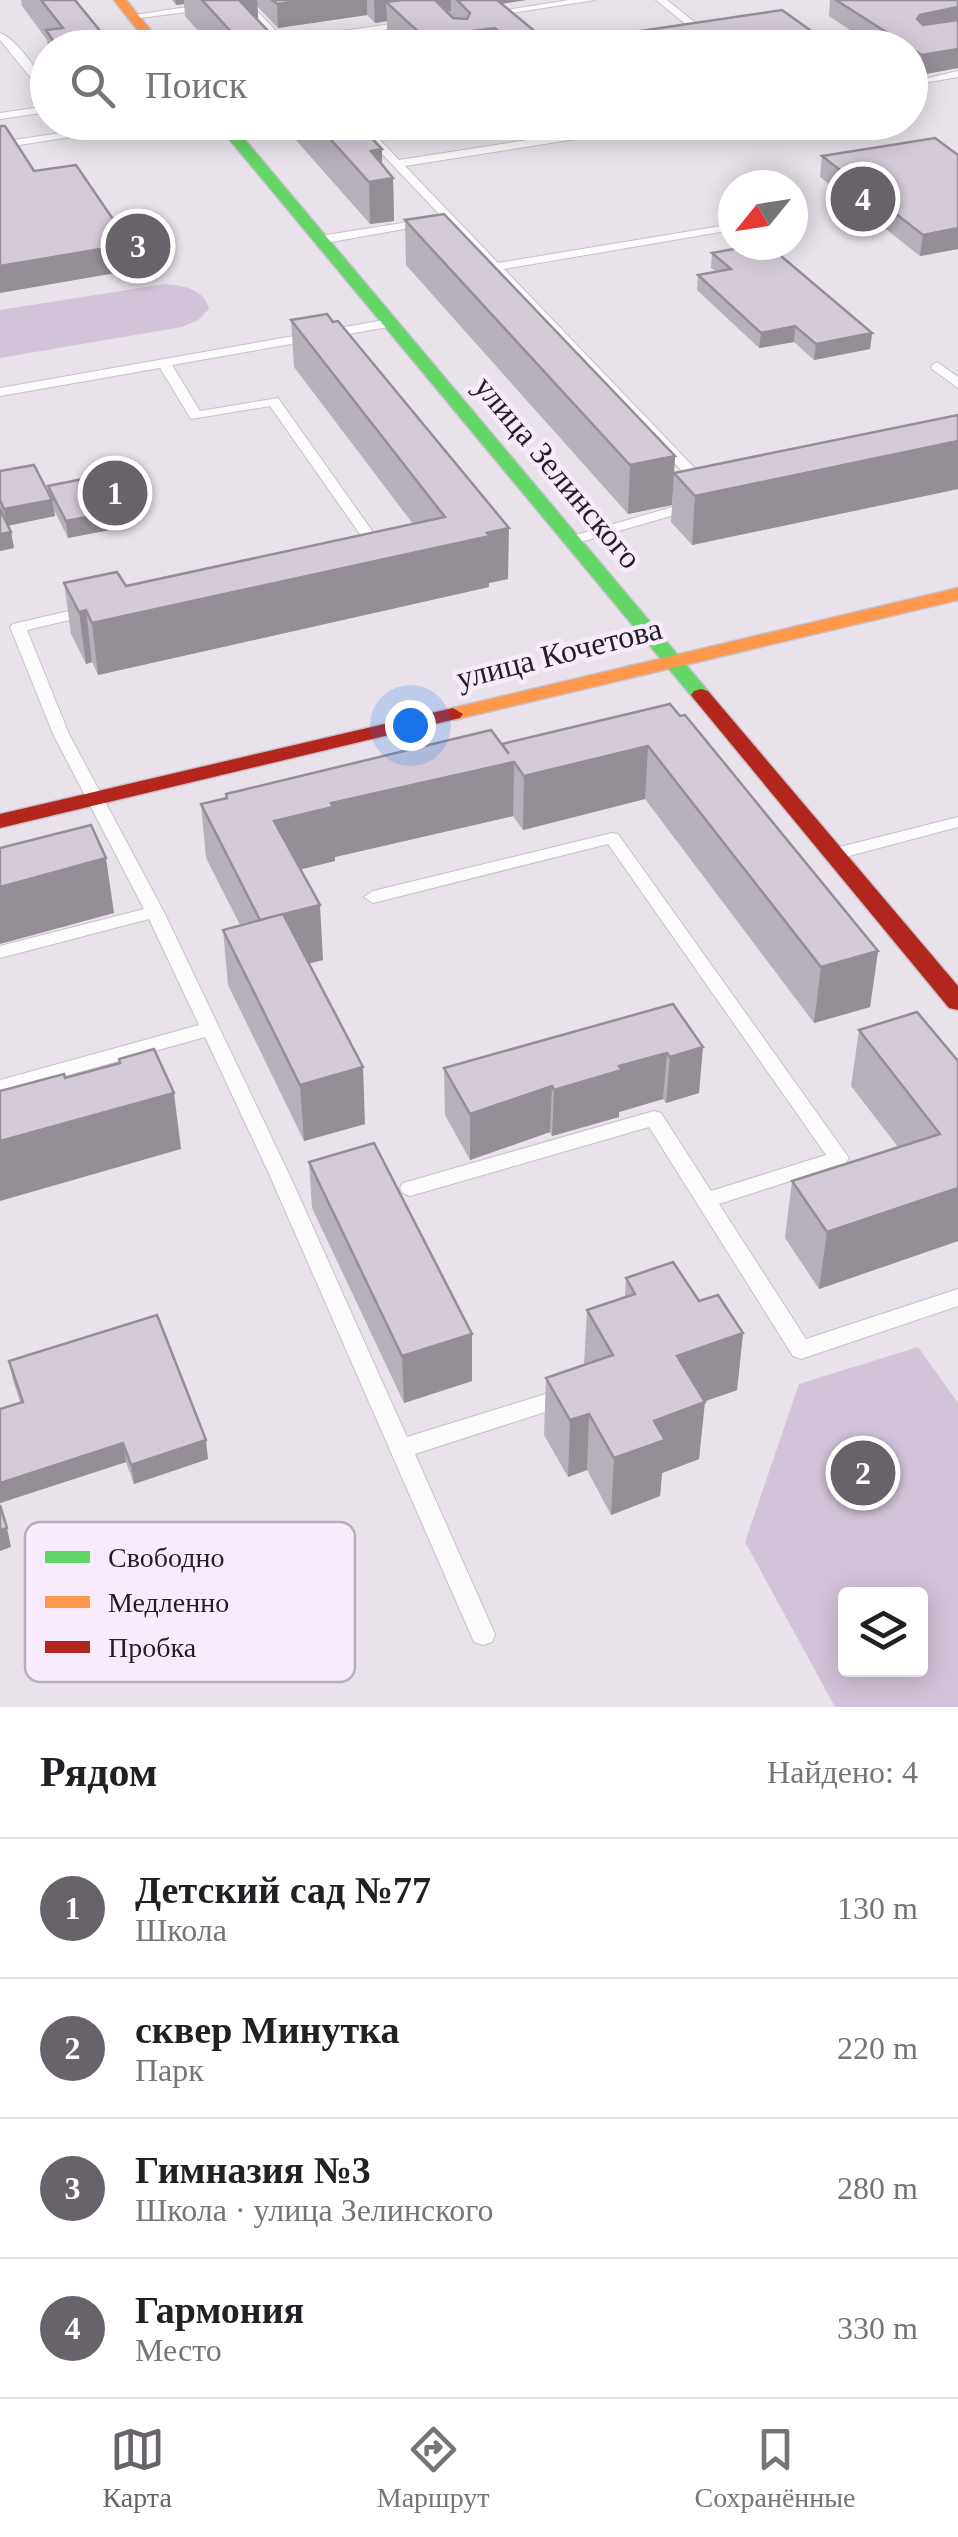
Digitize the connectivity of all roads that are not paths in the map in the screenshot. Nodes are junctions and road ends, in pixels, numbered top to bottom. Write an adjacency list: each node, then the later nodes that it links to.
1 (590, 0): 5 (lane)
2 (661, 0): 10 (lane)
3 (249, 1): 4 (lane); 8 (lane)
4 (127, 8): 7 (street)
5 (472, 16)
6 (416, 24): 9 (lane)
7 (145, 30)
8 (272, 30)
9 (378, 30)
10 (700, 30)
11 (0, 36): 12 (lane)
12 (30, 71)
13 (958, 74): 14 (lane)
14 (929, 78)
15 (30, 112): 16 (lane)
16 (0, 116)
17 (35, 140): 21 (lane)
18 (237, 140): 25 (street, улица Зелинского)
19 (374, 140): 22 (lane)
20 (545, 140): 22 (lane)
21 (0, 145)
22 (396, 164): 23 (lane)
23 (450, 218): 25 (lane); 26 (lane)
24 (718, 230): 26 (lane)
25 (320, 240): 27 (street, улица Зелинского)
26 (496, 267): 32 (lane)
27 (390, 323): 29 (lane); 32 (street, улица Зелинского)
28 (958, 362): 30 (lane)
29 (164, 363): 31 (lane); 33 (lane)
30 (958, 384)
31 (0, 392)
32 (574, 540): 38 (street, улица Зелинского)
33 (359, 553)
34 (958, 594): 38 (street, улица Кочетова)
35 (112, 606): 36 (lane)
36 (18, 626): 37 (lane); 39 (lane)
37 (0, 630)
38 (672, 659): 39 (street, улица Кочетова); 42 (street, улица Зелинского)
39 (96, 799): 40 (street, улица Кочетова); 44 (lane)
40 (0, 821)
41 (958, 822): 42 (lane)
42 (834, 854): 46 (street, улица Зелинского)
43 (372, 897): 50 (lane)
44 (154, 912): 45 (lane); 47 (lane)
45 (0, 952)
46 (958, 1002)
47 (210, 1028): 48 (lane); 53 (lane)
48 (0, 1088)
49 (410, 1188): 50 (lane)
50 (706, 1200): 51 (lane)
51 (958, 1297)
52 (565, 1397): 53 (lane)
53 (401, 1450): 54 (lane)
54 (483, 1634)

